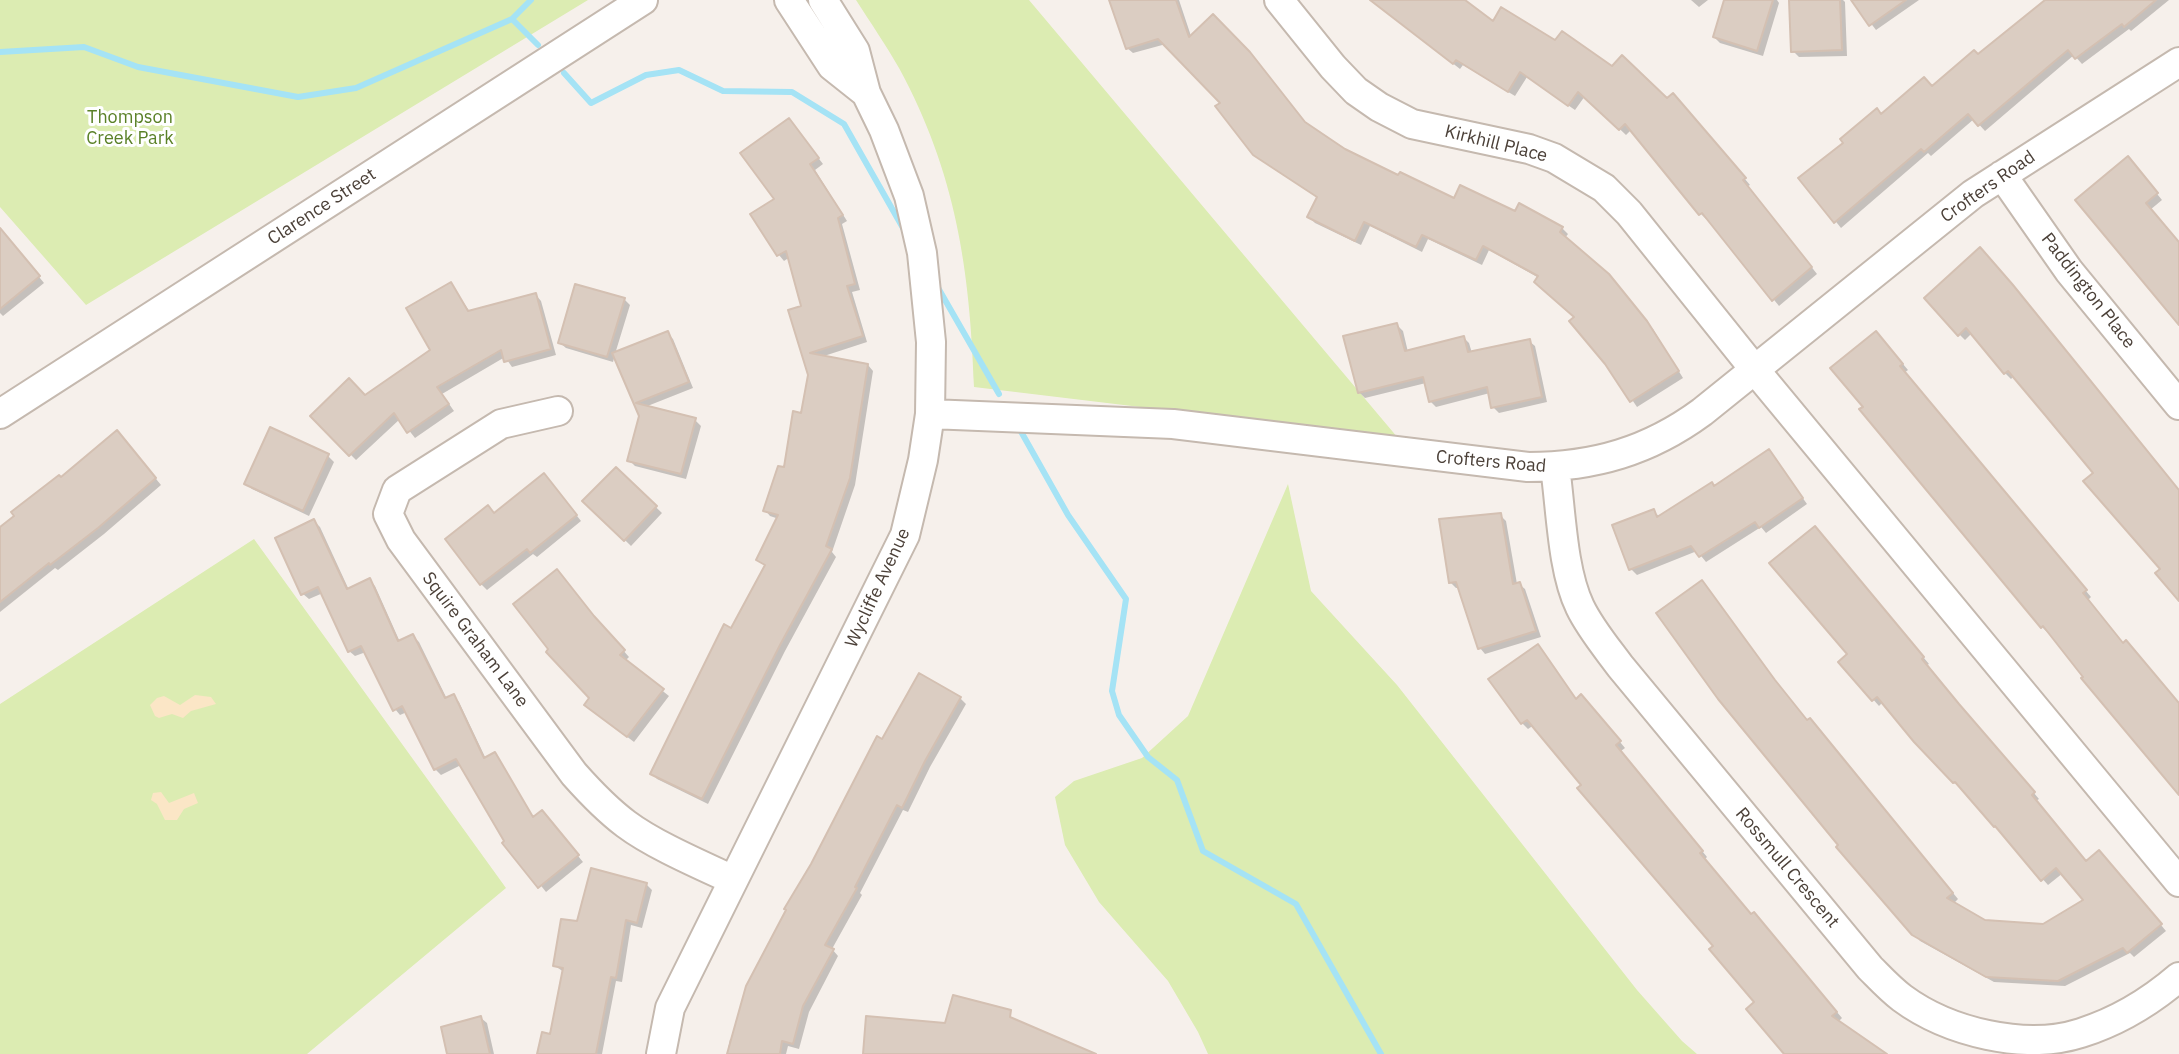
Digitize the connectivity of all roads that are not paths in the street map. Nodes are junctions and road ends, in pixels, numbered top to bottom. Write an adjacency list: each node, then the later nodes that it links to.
1 (643, 0): 11 (street, Clarence Street)
2 (789, 0): 6 (street, Wycliffe Avenue)
3 (823, 0): 6 (street, Wycliffe Avenue)
4 (1279, 0): 8 (street, Kirkhill Place)
5 (2179, 62): 7 (street, Crofters Road)
6 (866, 93): 12 (street, Wycliffe Avenue)
7 (2002, 175): 8 (street, Crofters Road); 9 (street, Paddington Place)
8 (1755, 370): 13 (street, Crofters Road); 15 (street)
9 (2179, 405)
10 (558, 411): 14 (street, Squire Graham Lane)
11 (0, 414)
12 (930, 414): 13 (street, Crofters Road); 14 (street, Wycliffe Avenue)
13 (1555, 467): 16 (street, Rossmull Crescent)
14 (733, 880): 17 (street, Wycliffe Avenue)
15 (2179, 882)
16 (2179, 977)
17 (661, 1054)

